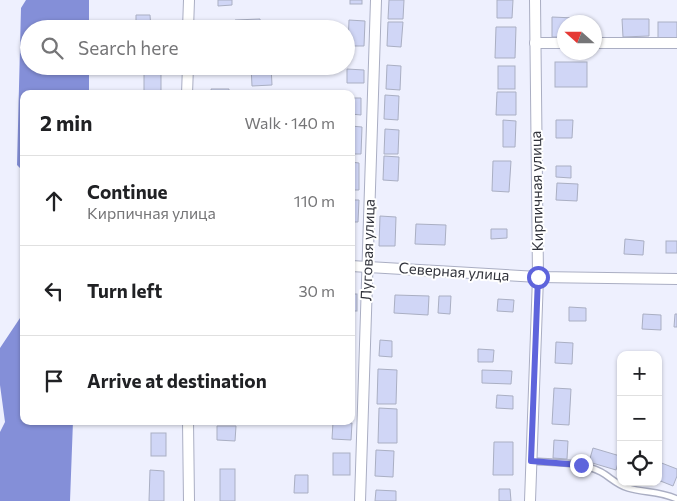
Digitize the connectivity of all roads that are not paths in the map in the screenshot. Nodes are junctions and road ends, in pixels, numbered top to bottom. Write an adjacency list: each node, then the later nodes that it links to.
1 (188, 0): 4 (street)
2 (376, 0): 12 (street, Луговая улица)
3 (535, 0): 5 (street, Кирпичная улица)
4 (188, 20)
5 (535, 43): 6 (street); 13 (street, Кирпичная улица)
6 (557, 43)
7 (602, 43): 8 (street)
8 (677, 43)
9 (188, 75): 10 (street)
10 (187, 90)
11 (355, 266): 12 (street, Северная улица)
12 (367, 266): 13 (street, Северная улица); 19 (street, Луговая улица)
13 (538, 277): 14 (street, Северная улица); 16 (street, Кирпичная улица)
14 (677, 279)
15 (188, 425): 18 (street)
16 (531, 461): 17 (lane); 20 (street, Кирпичная улица)
17 (677, 499)
18 (189, 501)
19 (360, 501)
20 (530, 501)

